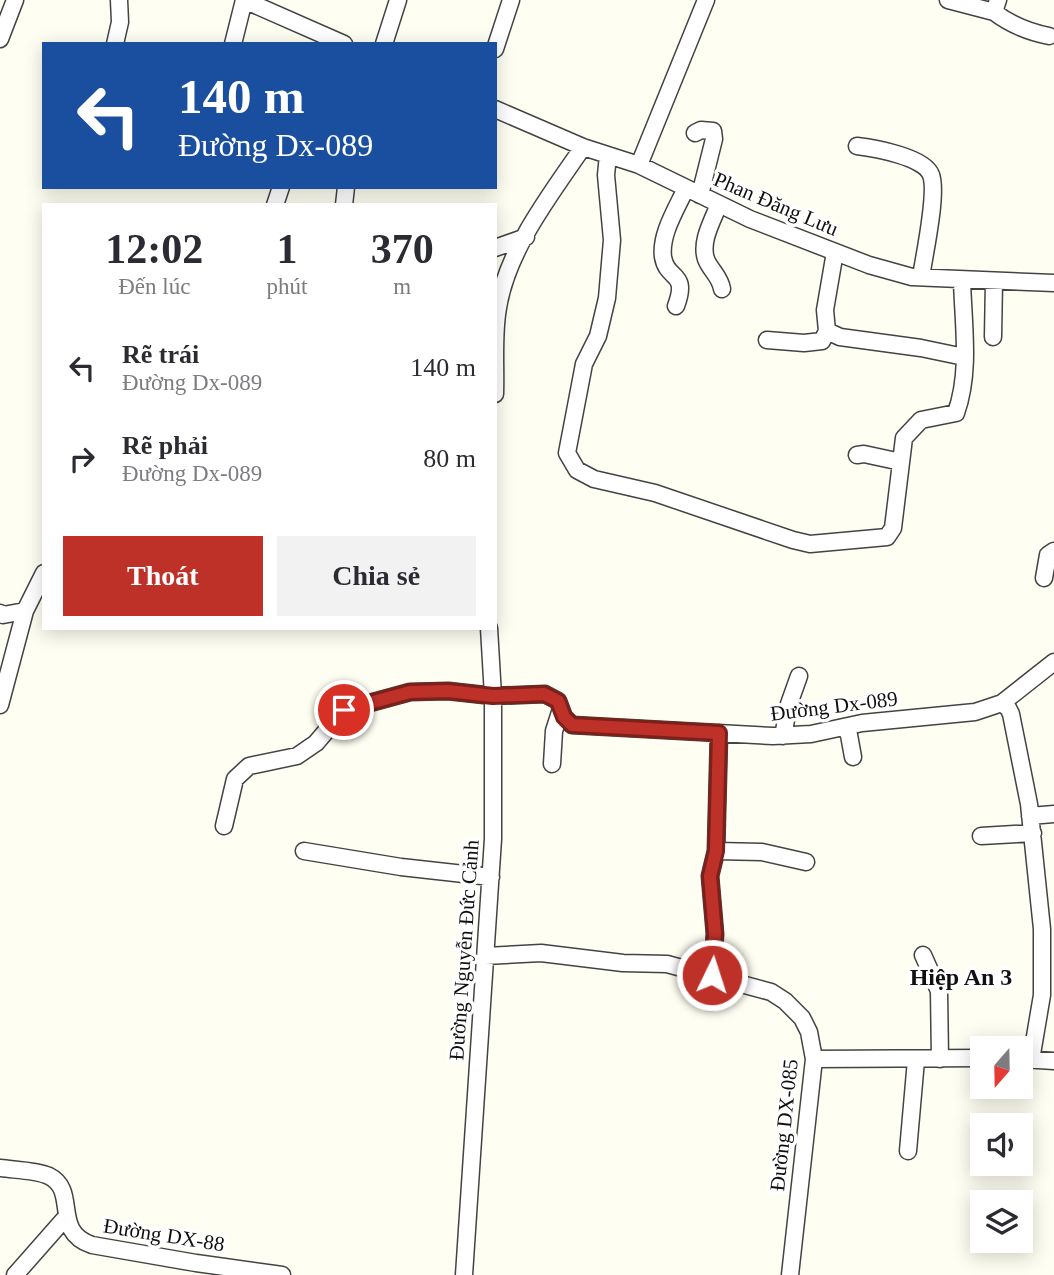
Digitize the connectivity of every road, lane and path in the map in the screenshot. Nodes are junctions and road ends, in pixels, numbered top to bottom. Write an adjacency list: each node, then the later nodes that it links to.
1 (15, 0): 10 (street)
2 (119, 0): 11 (street)
3 (244, 0): 12 (street); 13 (street)
4 (398, 0): 14 (street)
5 (511, 0): 15 (street)
6 (706, 0): 21 (street)
7 (948, 0): 8 (street)
8 (996, 6): 9 (street)
9 (1049, 36)
10 (0, 40)
11 (115, 42)
12 (234, 42)
13 (339, 42)
14 (385, 42)
15 (497, 43)
16 (497, 110): 18 (street, Phan Đăng Lưu)
17 (695, 133): 22 (street)
18 (583, 146): 20 (street, Phan Đăng Lưu); 24 (street)
19 (857, 146): 27 (street)
20 (608, 155): 21 (street, Phan Đăng Lưu); 39 (street)
21 (639, 165): 22 (street, Phan Đăng Lưu)
22 (693, 191): 23 (street, Phan Đăng Lưu); 32 (street)
23 (719, 204): 26 (street, Phan Đăng Lưu); 31 (street)
24 (526, 237): 25 (street); 33 (street)
25 (497, 247)
26 (835, 252): 27 (street, Phan Đăng Lưu); 34 (street)
27 (921, 277): 28 (street, Phan Đăng Lưu)
28 (962, 279): 29 (street, Phan Đăng Lưu); 37 (street)
29 (994, 281): 30 (street, Phan Đăng Lưu); 35 (street)
30 (1054, 283)
31 (722, 289)
32 (676, 306)
33 (497, 309)
34 (827, 331): 36 (street); 37 (street)
35 (993, 337)
36 (767, 340)
37 (964, 358): 39 (street)
38 (857, 455): 39 (street)
39 (901, 462)
40 (1054, 551): 42 (street)
41 (42, 577): 43 (street)
42 (1044, 578)
43 (25, 611): 44 (street); 50 (street)
44 (0, 614): 45 (street)
45 (0, 621)
46 (489, 630): 49 (street, Đường Nguyễn Đức Cảnh)
47 (1054, 662): 51 (street, Đường Dx-089)
48 (799, 676): 55 (street)
49 (493, 696): 52 (street, Đường Dx-089); 60 (street, Đường Dx-089); 66 (street, Đường Nguyễn Đức Cảnh)
50 (0, 702)
51 (1002, 704): 53 (street, Đường Dx-089); 59 (street)
52 (561, 709): 54 (street, Đường Dx-089); 57 (street)
53 (845, 727): 55 (street, Đường Dx-089); 56 (street)
54 (719, 733): 55 (street, Đường Dx-089); 64 (street)
55 (783, 736)
56 (853, 757)
57 (552, 764)
58 (1054, 814): 59 (street)
59 (1030, 816): 61 (street)
60 (224, 826)
61 (1033, 833): 62 (street); 70 (street)
62 (981, 836)
63 (304, 851): 66 (street)
64 (716, 851): 65 (street); 69 (street)
65 (806, 862)
66 (491, 877): 68 (street, Đường Nguyễn Đức Cảnh)
67 (923, 955): 73 (street)
68 (485, 956): 69 (street, Đường DX-085); 82 (street, Đường Nguyễn Đức Cảnh)
69 (712, 975): 72 (street, Đường DX-085)
70 (1032, 1036)
71 (970, 1058): 73 (street)
72 (814, 1059): 74 (street); 83 (street, Đường DX-085)
73 (940, 1059): 74 (street)
74 (916, 1060): 77 (street)
75 (1033, 1060): 76 (street)
76 (1054, 1062)
77 (908, 1151)
78 (0, 1168): 79 (street, Đường DX-88)
79 (67, 1216): 80 (street); 81 (street, Đường DX-88)
80 (15, 1275)
81 (277, 1275)
82 (464, 1275)
83 (790, 1275)

